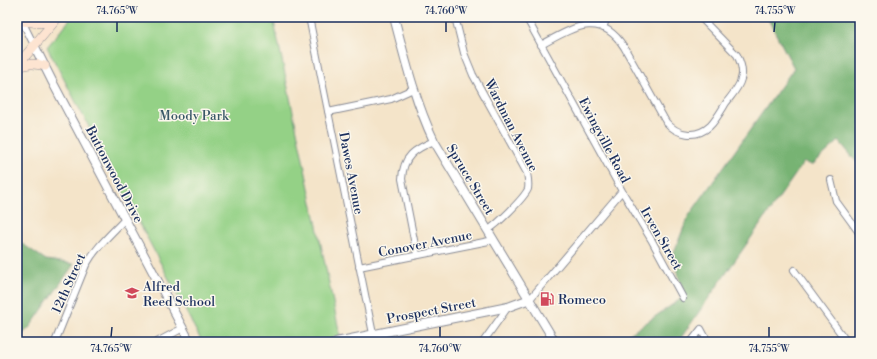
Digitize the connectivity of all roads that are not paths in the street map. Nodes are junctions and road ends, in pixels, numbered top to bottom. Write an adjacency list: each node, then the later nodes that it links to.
1 (309, 17): 15 (street, Dawes Avenue)
2 (394, 17): 14 (street, Spruce Street)
3 (455, 17): 20 (street, Wardman Avenue)
4 (526, 17): 11 (street, Ewingville Road)
5 (607, 17): 9 (street)
6 (700, 17): 9 (street)
7 (57, 18): 8 (main road); 10 (main road)
8 (21, 19): 10 (street, Buttonwood Drive)
9 (603, 28): 11 (street)
10 (34, 45): 12 (street, Buttonwood Drive); 13 (main road)
11 (541, 45): 18 (street, Ewingville Road)
12 (45, 66): 13 (main road); 19 (street, Buttonwood Drive)
13 (17, 67)
14 (414, 89): 15 (street); 16 (street, Spruce Street)
15 (328, 112): 24 (street, Dawes Avenue)
16 (434, 141): 20 (street, Spruce Street); 23 (street)
17 (831, 180): 21 (street)
18 (622, 190): 26 (street, Irven Street); 27 (street, Ewingville Road)
19 (125, 219): 29 (street, Buttonwood Drive); 32 (street, 12th Street)
20 (488, 230): 22 (street, Spruce Street)
21 (860, 234)
22 (494, 240): 23 (street, Conover Avenue); 27 (street, Spruce Street)
23 (417, 255): 24 (street, Conover Avenue)
24 (359, 267): 30 (street, Dawes Avenue)
25 (794, 270): 40 (street)
26 (682, 298)
27 (530, 299): 28 (street, Prospect Street); 37 (street, Spruce Street)
28 (508, 307): 30 (street, Prospect Street); 36 (street)
29 (183, 328): 33 (street); 34 (street, Buttonwood Drive)
30 (373, 334): 31 (street, Prospect Street)
31 (363, 339): 35 (street, Prospect Street)
32 (55, 342)
33 (157, 342)
34 (190, 342)
35 (336, 342)
36 (483, 342)
37 (555, 342)
38 (691, 342): 39 (street)
39 (708, 342)
40 (847, 342)

